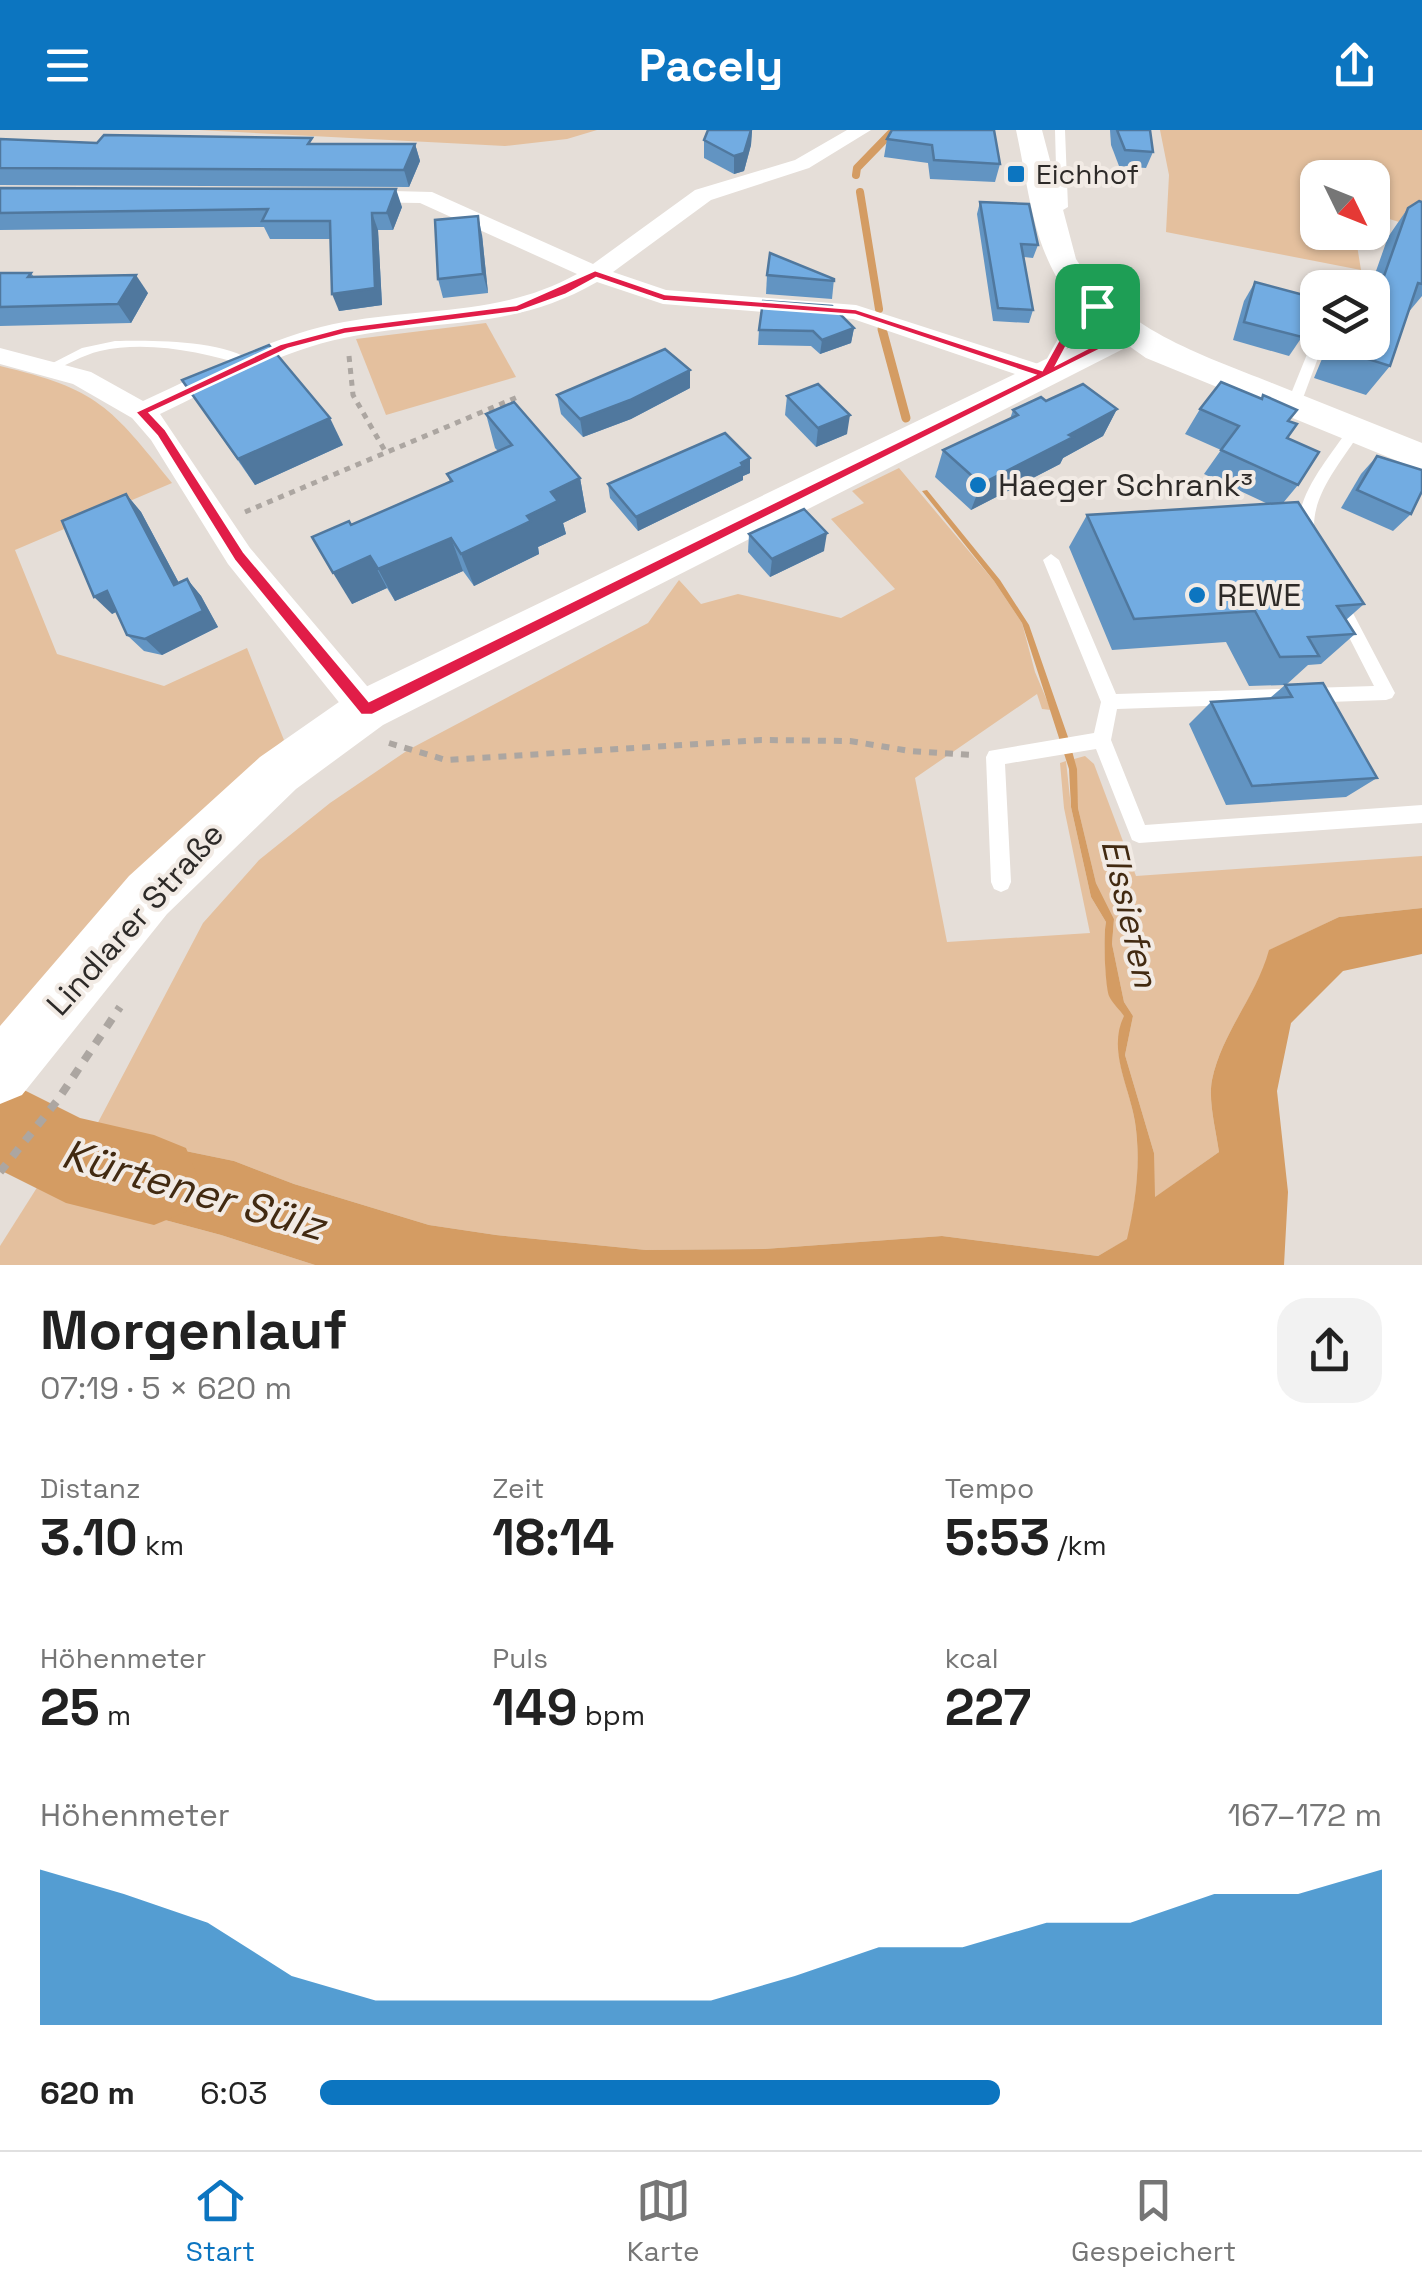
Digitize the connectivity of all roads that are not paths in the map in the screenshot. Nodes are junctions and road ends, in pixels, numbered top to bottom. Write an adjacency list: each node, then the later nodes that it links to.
1 (861, 130): 6 (street)
2 (1029, 130): 5 (main road)
3 (1060, 130): 5 (lane)
4 (328, 196): 6 (street)
5 (1046, 206): 7 (main road)
6 (595, 274): 11 (street); 13 (street)
7 (1074, 282): 8 (main road); 13 (main road)
8 (1129, 332): 13 (main road, Lindlarer Straße); 14 (main road)
9 (0, 356): 12 (street)
10 (1311, 360): 15 (lane)
11 (248, 362): 12 (lane); 16 (street)
12 (49, 368): 16 (street)
13 (1045, 375): 14 (main road); 23 (main road, Lindlarer Straße)
14 (1228, 379): 15 (main road)
15 (1293, 406): 17 (main road)
16 (142, 412): 23 (street)
17 (1354, 432): 18 (main road); 19 (lane)
18 (1422, 458)
19 (1316, 556)
20 (1052, 560): 22 (lane)
21 (1332, 588): 22 (lane)
22 (1110, 702): 24 (lane)
23 (385, 722): 27 (main road, Lindlarer Straße)
24 (1102, 740): 25 (lane); 26 (lane)
25 (1422, 814)
26 (1001, 882)
27 (7, 1065)

